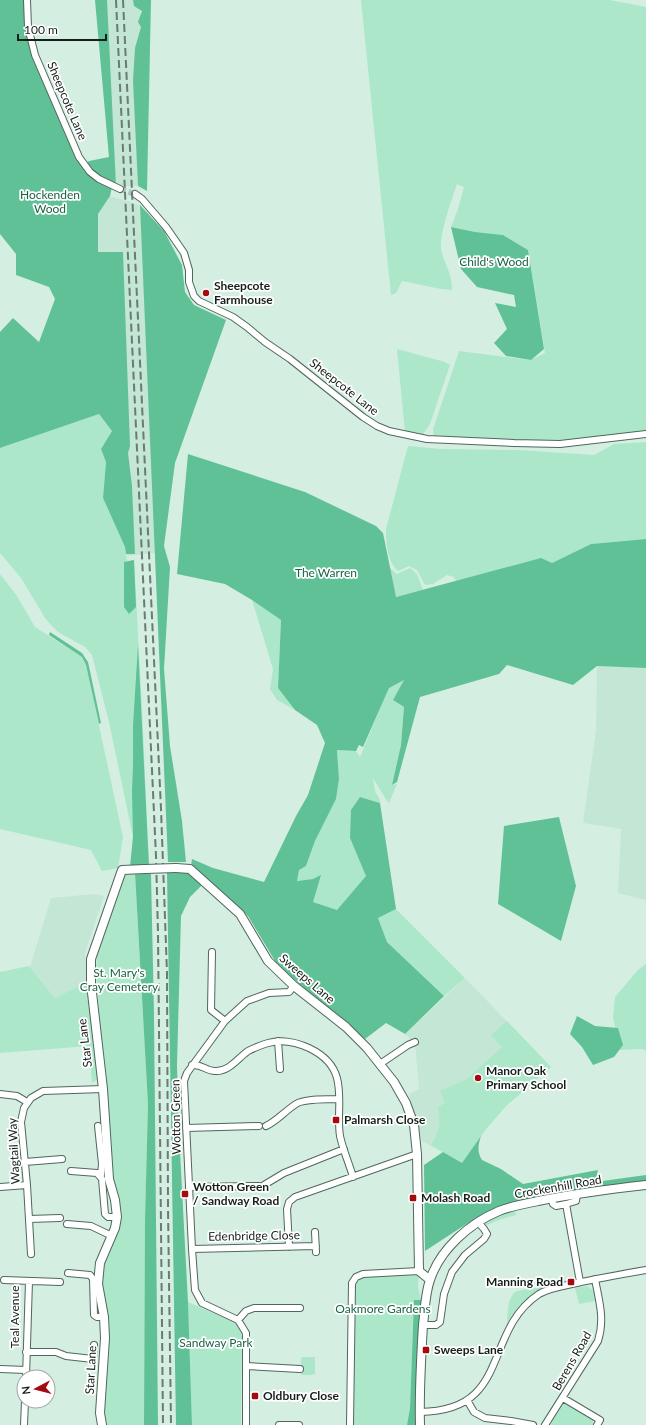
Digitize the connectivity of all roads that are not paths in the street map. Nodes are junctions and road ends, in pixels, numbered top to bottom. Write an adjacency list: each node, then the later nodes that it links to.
1 (27, 0): 2 (street, Sheepcote Lane)
2 (120, 190)
3 (135, 194): 4 (street, Sheepcote Lane)
4 (646, 434)
5 (122, 870): 7 (street, Sweeps Lane, bridge); 14 (street, Star Lane)
6 (212, 952): 8 (street)
7 (294, 986): 8 (street); 11 (street, Sweeps Lane)
8 (225, 1021): 12 (street)
9 (278, 1041): 12 (street, Wotton Green); 13 (street); 16 (street, Wotton Green)
10 (415, 1042): 11 (street)
11 (380, 1064): 21 (street, Sweeps Lane)
12 (192, 1065): 19 (street, Wotton Green)
13 (280, 1069)
14 (103, 1089): 17 (street, Wagtail Way); 34 (street, Star Lane)
15 (0, 1094): 17 (street)
16 (339, 1099): 19 (street); 20 (street, Wotton Green)
17 (27, 1102): 23 (street, Wagtail Way)
18 (98, 1126): 25 (street)
19 (186, 1128): 30 (street, Wotton Green)
20 (344, 1149): 26 (street, Wotton Green); 30 (street)
21 (417, 1154): 26 (street); 45 (street, Sweeps Lane)
22 (62, 1159): 23 (street)
23 (25, 1162): 27 (street, Wagtail Way)
24 (71, 1171): 25 (street)
25 (100, 1175): 34 (street)
26 (353, 1177): 41 (street)
27 (27, 1185): 29 (street); 36 (street, Wagtail Way)
28 (646, 1185): 31 (street, Crockenhill Road)
29 (0, 1187)
30 (189, 1187): 42 (street, Wotton Green)
31 (577, 1194): 32 (street, Crockenhill Road); 33 (street)
32 (551, 1198): 33 (street); 37 (street, Crockenhill Road)
33 (566, 1204): 52 (street)
34 (117, 1217): 40 (street, Star Lane)
35 (60, 1218): 36 (street)
36 (29, 1219): 43 (street, Wagtail Way)
37 (478, 1222): 49 (street, Crockenhill Road); 56 (street)
38 (67, 1224): 40 (street)
39 (315, 1232): 41 (street, Edenbridge Close)
40 (112, 1236): 54 (street, Star Lane)
41 (290, 1247): 42 (street, Edenbridge Close)
42 (192, 1249): 55 (street, Wotton Green)
43 (31, 1254)
44 (646, 1270): 47 (street)
45 (419, 1271): 49 (street); 73 (street)
46 (68, 1273): 54 (street)
47 (595, 1279): 52 (street); 64 (street, Berens Road)
48 (4, 1280): 50 (street, Teal Avenue)
49 (430, 1280): 56 (street, Crockenhill Road)
50 (28, 1281): 51 (street); 58 (street, Teal Avenue)
51 (60, 1282)
52 (580, 1282): 65 (street)
53 (300, 1308): 55 (street)
54 (104, 1316): 69 (street, Star Lane)
55 (238, 1320): 59 (street)
56 (423, 1325): 67 (street, Crockenhill Road)
57 (94, 1344): 58 (street)
58 (26, 1352): 61 (street, Teal Avenue)
59 (246, 1366): 62 (street); 70 (street)
60 (0, 1369): 63 (street)
61 (26, 1369)
62 (300, 1369)
63 (16, 1370)
64 (563, 1398): 76 (street, Berens Road); 77 (street)
65 (467, 1400): 67 (street); 75 (street)
66 (25, 1409): 68 (street)
67 (420, 1412): 74 (street, Crockenhill Road)
68 (24, 1425)
69 (102, 1425)
70 (246, 1425)
71 (279, 1425): 72 (street)
72 (299, 1425)
73 (350, 1425)
74 (420, 1425)
75 (533, 1425)
76 (546, 1425)
77 (597, 1425)

